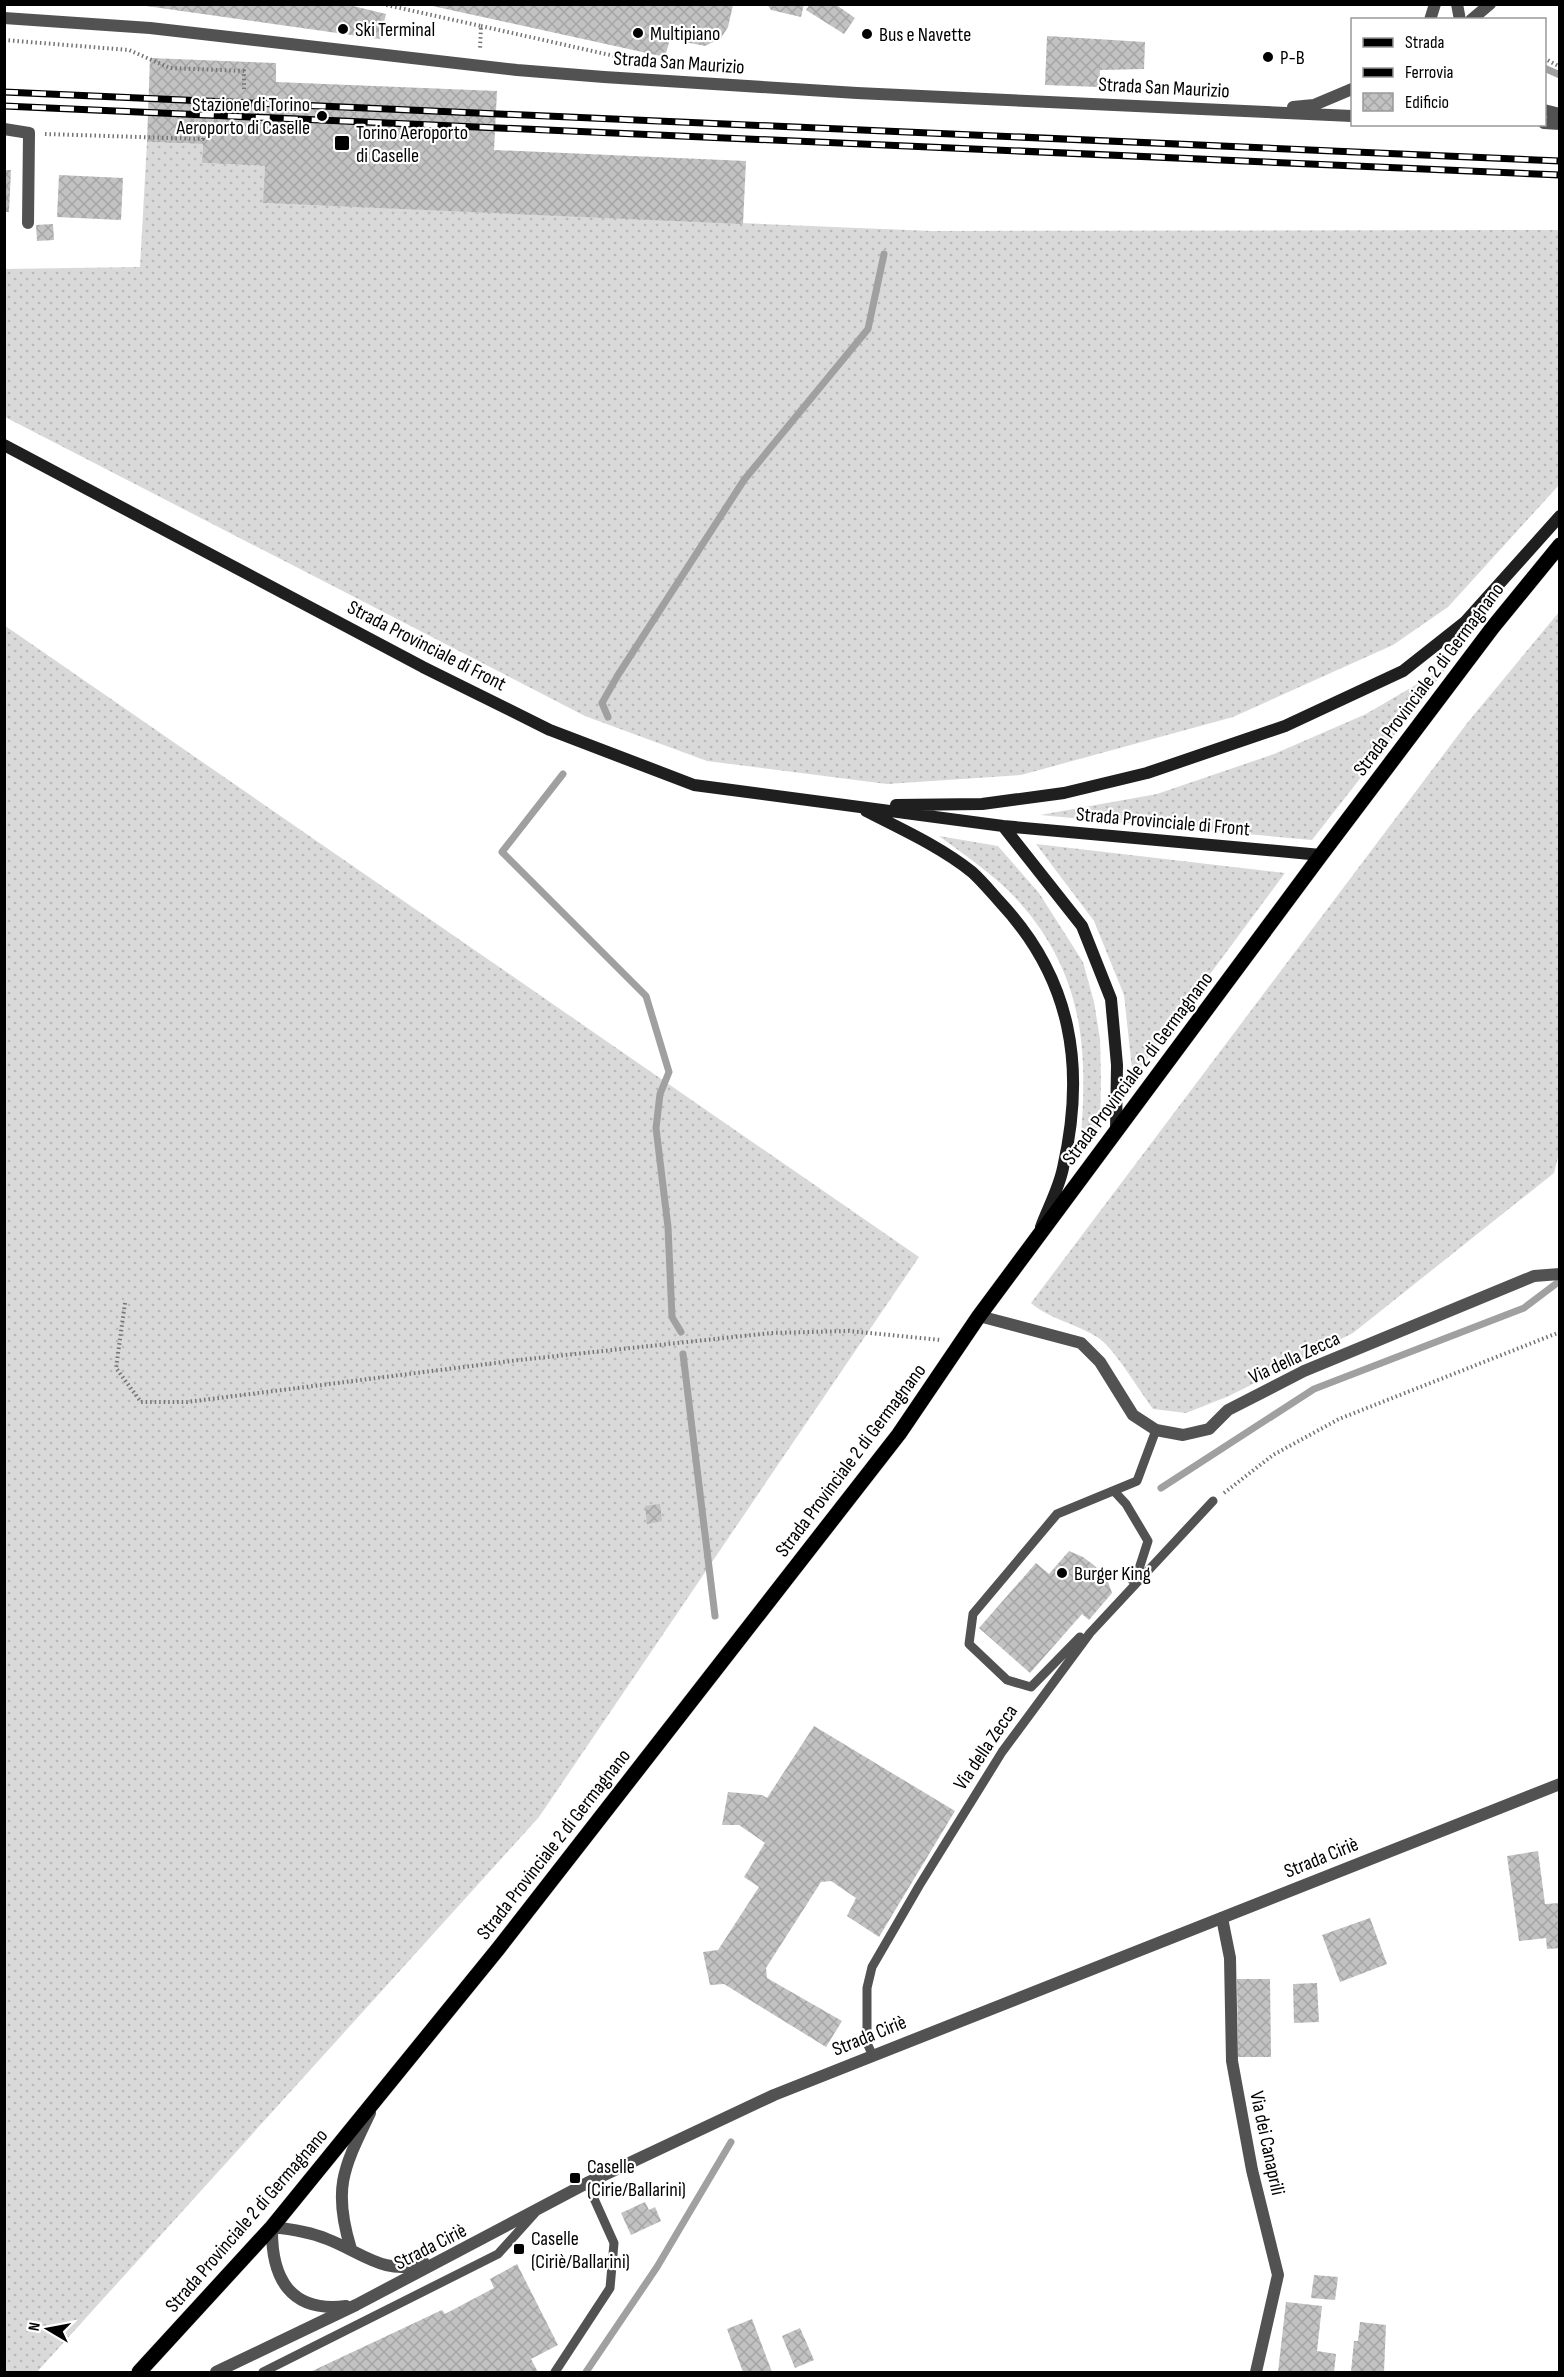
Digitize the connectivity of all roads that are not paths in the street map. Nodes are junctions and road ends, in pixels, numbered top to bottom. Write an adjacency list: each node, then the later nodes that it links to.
1 (1490, 4): 3 (street)
2 (4, 18): 5 (street, Strada San Maurizio)
3 (1473, 18)
4 (1351, 90): 5 (street)
5 (1253, 111): 6 (street, Strada San Maurizio)
6 (1351, 116)
7 (4, 129): 8 (street)
8 (28, 223)
9 (4, 445): 12 (main road, Strada Provinciale di Front)
10 (1560, 516): 12 (main road)
11 (1560, 545): 14 (main road, Strada Provinciale 2 di Germagnano)
12 (857, 806): 13 (main road, Strada Provinciale di Front); 16 (main road)
13 (1003, 826): 14 (main road, Strada Provinciale di Front); 15 (main road)
14 (1320, 855): 15 (main road, Strada Provinciale 2 di Germagnano)
15 (1116, 1133): 16 (main road, Strada Provinciale 2 di Germagnano)
16 (1037, 1237): 18 (main road, Strada Provinciale 2 di Germagnano)
17 (1560, 1274): 19 (street, Via della Zecca)
18 (979, 1317): 19 (street, Via della Zecca); 25 (main road, Strada Provinciale 2 di Germagnano)
19 (1156, 1430): 20 (lane)
20 (1114, 1491): 20 (lane)
21 (1213, 1501): 24 (lane, Via della Zecca)
22 (1560, 1784): 23 (street, Strada Ciriè)
23 (1222, 1918): 24 (street, Strada Ciriè); 36 (street, Via dei Canaprili)
24 (872, 2054): 26 (street, Strada Ciriè)
25 (378, 2096): 28 (main road, Strada Provinciale 2 di Germagnano); 30 (street)
26 (587, 2183): 27 (street, Strada Ciriè); 35 (lane)
27 (537, 2211): 29 (street, Strada Ciriè); 34 (lane)
28 (272, 2227): 30 (street); 31 (street); 32 (main road, Strada Provinciale 2 di Germagnano)
29 (481, 2241): 30 (street); 31 (street, Strada Ciriè)
30 (351, 2249)
31 (356, 2305): 33 (street, Strada Ciriè)
32 (139, 2373)
33 (216, 2373)
34 (263, 2373)
35 (555, 2373)
36 (1256, 2373)

